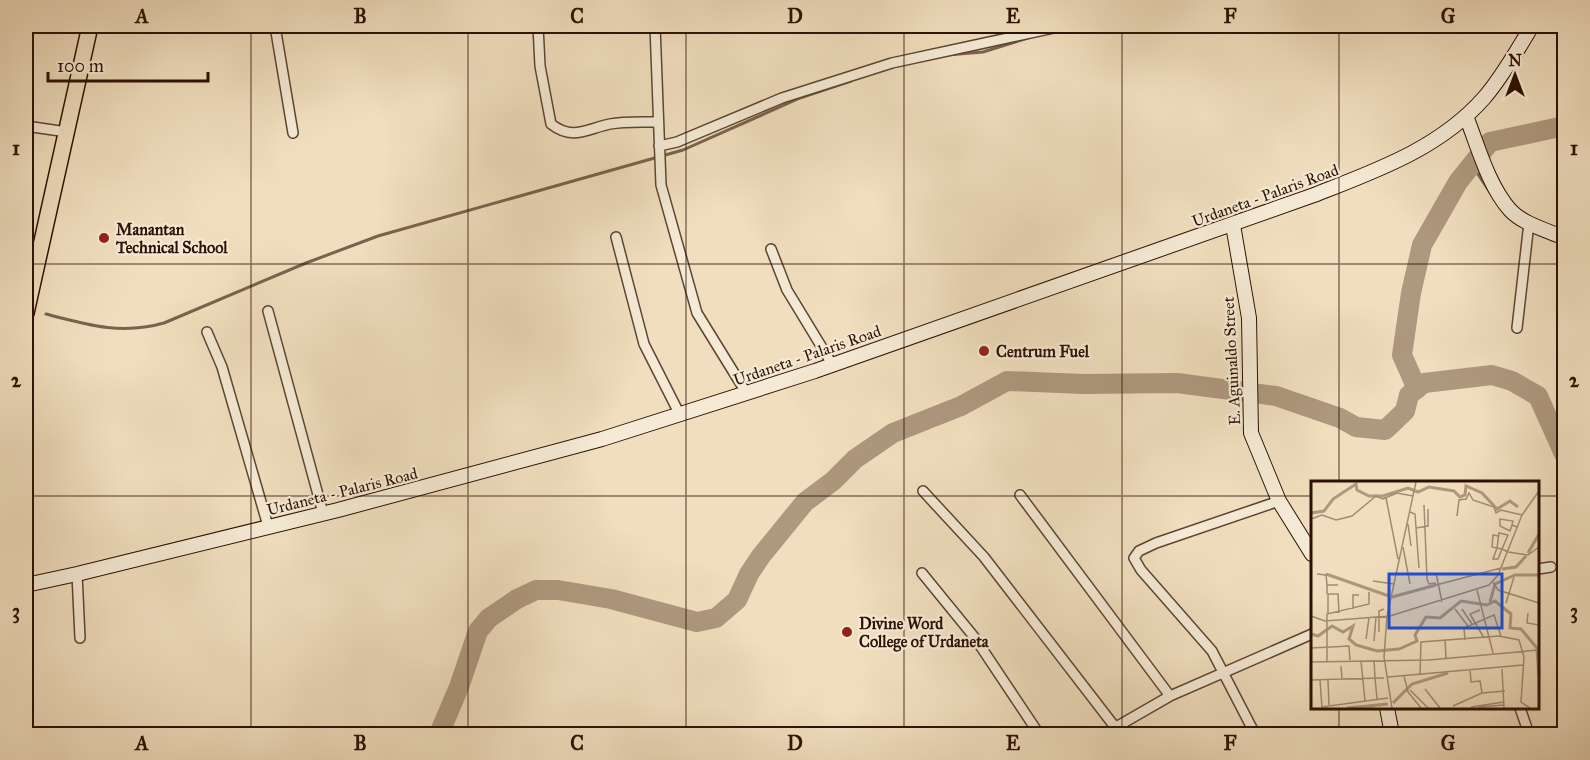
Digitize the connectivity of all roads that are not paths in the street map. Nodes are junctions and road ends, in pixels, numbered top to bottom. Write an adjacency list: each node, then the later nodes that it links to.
1 (90, 26): 10 (main road)
2 (275, 26): 11 (street)
3 (538, 26): 8 (street)
4 (656, 26): 8 (street)
5 (1063, 26): 12 (street)
6 (1532, 26): 7 (main road, Urdaneta - Palaris Road)
7 (1466, 116): 13 (main road); 14 (main road, Urdaneta - Palaris Road)
8 (658, 122): 12 (street)
9 (26, 126): 10 (street)
10 (67, 132): 19 (main road)
11 (293, 133)
12 (659, 149): 23 (street)
13 (1529, 223): 16 (main road); 20 (street)
14 (1233, 225): 22 (main road, Urdaneta - Palaris Road); 27 (main road, E. Aguinaldo Street)
15 (616, 237): 24 (street)
16 (1564, 238)
17 (771, 249): 22 (street)
18 (268, 311): 28 (street)
19 (26, 313)
20 (1517, 328)
21 (207, 332): 29 (street)
22 (832, 364): 23 (main road, Urdaneta - Palaris Road)
23 (747, 394): 24 (main road, Urdaneta - Palaris Road)
24 (679, 413): 28 (main road, Urdaneta - Palaris Road)
25 (922, 491): 42 (street)
26 (1020, 495): 39 (street)
27 (1278, 501): 30 (main road, E. Aguinaldo Street); 38 (street)
28 (323, 513): 29 (main road, Urdaneta - Palaris Road)
29 (268, 526): 34 (main road, Urdaneta - Palaris Road)
30 (1311, 552)
31 (1551, 567): 32 (street)
32 (1539, 569)
33 (922, 573): 43 (street)
34 (77, 574): 35 (main road, Urdaneta - Palaris Road); 37 (street)
35 (26, 585)
36 (1311, 634): 38 (street)
37 (80, 638)
38 (1224, 670): 39 (street); 45 (street)
39 (1170, 696): 42 (street)
40 (1387, 709): 46 (main road)
41 (1520, 709): 47 (street)
42 (1115, 727): 44 (street)
43 (1040, 735)
44 (1104, 735)
45 (1255, 735)
46 (1392, 735)
47 (1529, 735)

